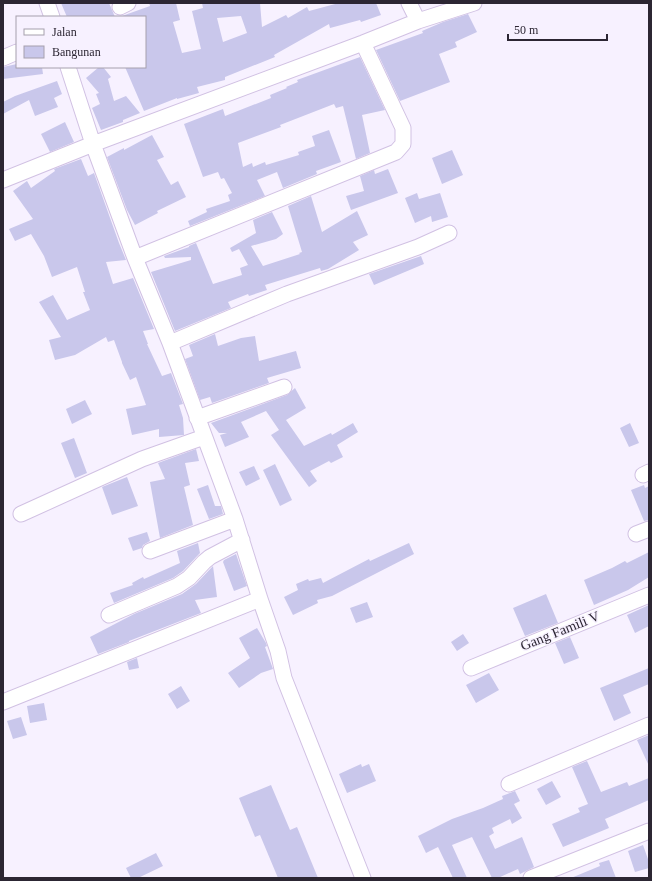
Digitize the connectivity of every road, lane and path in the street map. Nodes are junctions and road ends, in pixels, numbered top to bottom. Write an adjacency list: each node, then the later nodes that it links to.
1 (47, 3): 4 (street)
2 (410, 3): 5 (street)
3 (474, 3): 5 (street)
4 (52, 16)
5 (418, 21): 6 (street)
6 (363, 43): 10 (street); 13 (street)
7 (16, 52): 8 (street)
8 (3, 58)
9 (68, 68): 10 (street)
10 (93, 144): 11 (street); 13 (street)
11 (3, 180)
12 (449, 233): 14 (street)
13 (135, 258): 14 (street)
14 (170, 343): 16 (street)
15 (284, 387): 16 (street)
16 (197, 418): 17 (street)
17 (204, 437): 18 (street); 19 (street)
18 (21, 514)
19 (235, 519): 20 (street); 21 (street)
20 (242, 540): 23 (street); 24 (street)
21 (150, 551)
22 (649, 595): 25 (street, Gang Famili V)
23 (260, 599): 26 (street); 30 (street)
24 (109, 615)
25 (471, 668)
26 (3, 702)
27 (649, 725): 28 (street)
28 (509, 784)
29 (649, 831): 31 (street)
30 (362, 878)
31 (530, 878)

